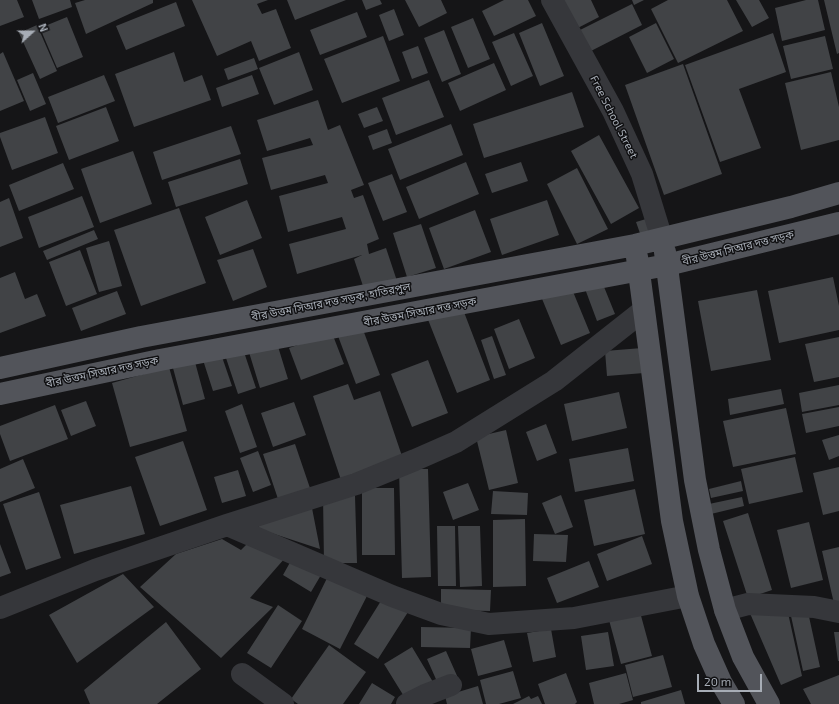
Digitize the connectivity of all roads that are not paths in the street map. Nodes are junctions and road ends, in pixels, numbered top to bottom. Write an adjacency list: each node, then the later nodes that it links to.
1 (552, 0): 4 (street, Free School Street)
2 (839, 193): 4 (main road)
3 (839, 223): 6 (main road, বীর উত্তম সিআর দত্ত সড়ক)
4 (662, 239): 5 (main road, বীর উত্তম সিআর দত্ত সড়ক, হাতিরপুল); 6 (main road)
5 (634, 245): 7 (main road); 9 (main road, বীর উত্তম সিআর দত্ত সড়ক, হাতিরপুল)
6 (668, 266): 7 (main road, বীর উত্তম সিআর দত্ত সড়ক); 14 (main road)
7 (640, 271): 8 (main road); 10 (main road, বীর উত্তম সিআর দত্ত সড়ক)
8 (644, 310): 11 (street); 12 (main road)
9 (0, 368)
10 (0, 394)
11 (227, 525): 12 (street); 13 (street)
12 (688, 596): 20 (main road)
13 (0, 608)
14 (725, 610): 15 (street); 21 (main road)
15 (839, 612)
16 (242, 674): 18 (street)
17 (451, 685): 19 (street)
18 (283, 704)
19 (407, 704)
20 (734, 704)
21 (769, 704)

